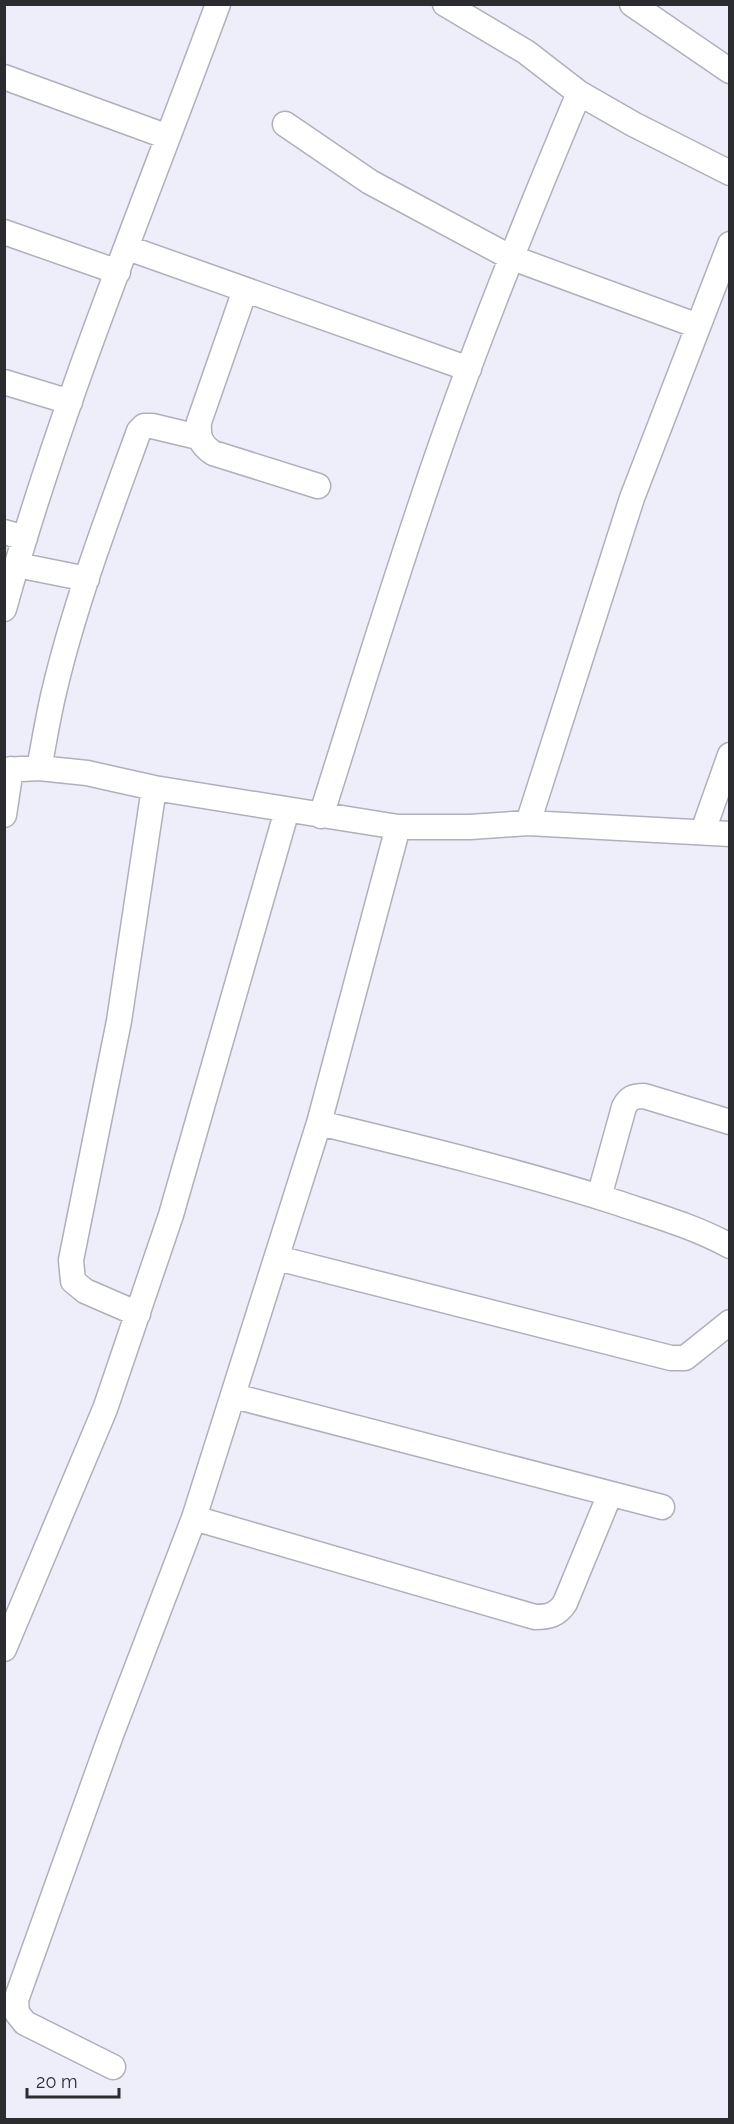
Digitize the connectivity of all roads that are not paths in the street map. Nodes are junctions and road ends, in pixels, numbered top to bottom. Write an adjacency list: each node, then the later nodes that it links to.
1 (445, 4): 4 (street)
2 (632, 4): 5 (street)
3 (215, 6): 9 (street)
4 (479, 13): 7 (street)
5 (729, 71)
6 (4, 77): 9 (street)
7 (579, 93): 10 (street); 14 (street)
8 (285, 124): 14 (street)
9 (168, 137): 13 (street)
10 (729, 172)
11 (4, 232): 15 (street)
12 (729, 244): 16 (street)
13 (128, 248): 15 (street); 17 (street)
14 (510, 257): 18 (street); 19 (street)
15 (118, 272): 21 (street)
16 (721, 289): 18 (street)
17 (245, 290): 19 (street); 22 (street)
18 (698, 326): 35 (street)
19 (469, 369): 34 (street)
20 (4, 382): 21 (street)
21 (70, 402): 24 (street)
22 (198, 437): 23 (street); 26 (street)
23 (318, 486)
24 (15, 535): 25 (street)
25 (17, 565): 26 (street); 27 (street)
26 (87, 579): 29 (street)
27 (4, 609)
28 (729, 755): 37 (street)
29 (39, 768): 30 (street); 31 (street)
30 (8, 770): 33 (street)
31 (154, 788): 32 (street); 44 (street)
32 (287, 810): 34 (street); 44 (street)
33 (4, 815)
34 (321, 816): 36 (street)
35 (528, 823): 36 (street); 37 (street)
36 (398, 827): 40 (street)
37 (703, 831): 38 (street)
38 (729, 834)
39 (729, 1122): 41 (street)
40 (319, 1124): 41 (street); 43 (street)
41 (599, 1197): 42 (street)
42 (729, 1246)
43 (277, 1258): 45 (street); 46 (street)
44 (138, 1314): 50 (street)
45 (729, 1322)
46 (234, 1396): 47 (street); 49 (street)
47 (610, 1494): 48 (street); 49 (street)
48 (662, 1507)
49 (194, 1518): 51 (street)
50 (4, 1649)
51 (113, 2067)

